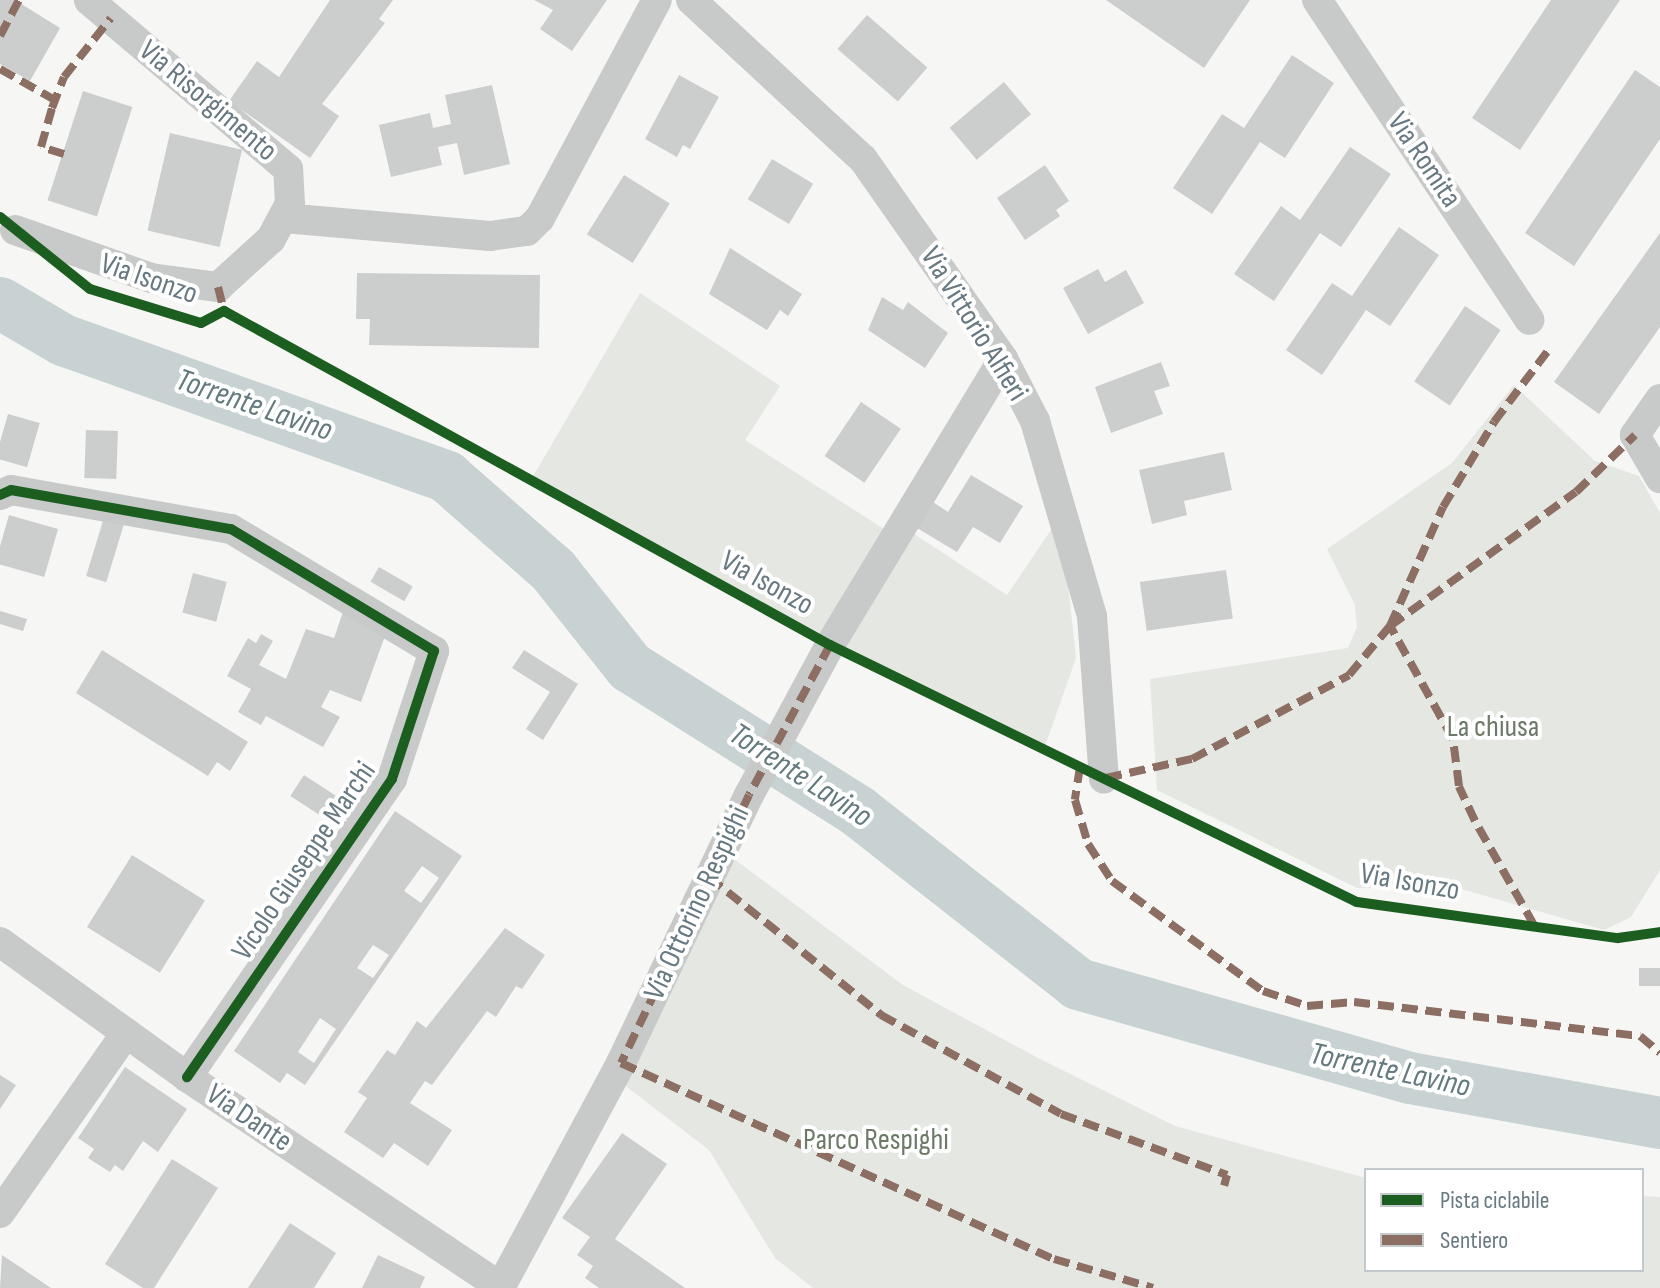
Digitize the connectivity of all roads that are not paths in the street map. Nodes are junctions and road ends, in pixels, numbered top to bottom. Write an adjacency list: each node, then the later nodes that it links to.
1 (89, 0): 5 (street, Via Risorgimento)
2 (657, 0): 5 (street)
3 (691, 0): 8 (street, Via Vittorio Alfieri)
4 (1317, 0): 7 (street, Via Romita)
5 (284, 218): 6 (street, Via Isonzo)
6 (15, 230)
7 (1530, 320)
8 (1003, 359): 12 (street, Via Vittorio Alfieri); 17 (street, Via Ottorino Respighi)
9 (1660, 399): 10 (street)
10 (1660, 478)
11 (0, 495): 15 (street, Vicolo Giuseppe Marchi)
12 (1104, 779)
13 (0, 942): 14 (street, Via Dante)
14 (126, 1033): 15 (street, Via Dante); 16 (street)
15 (187, 1077): 17 (street, Via Dante)
16 (0, 1213)
17 (501, 1288)

